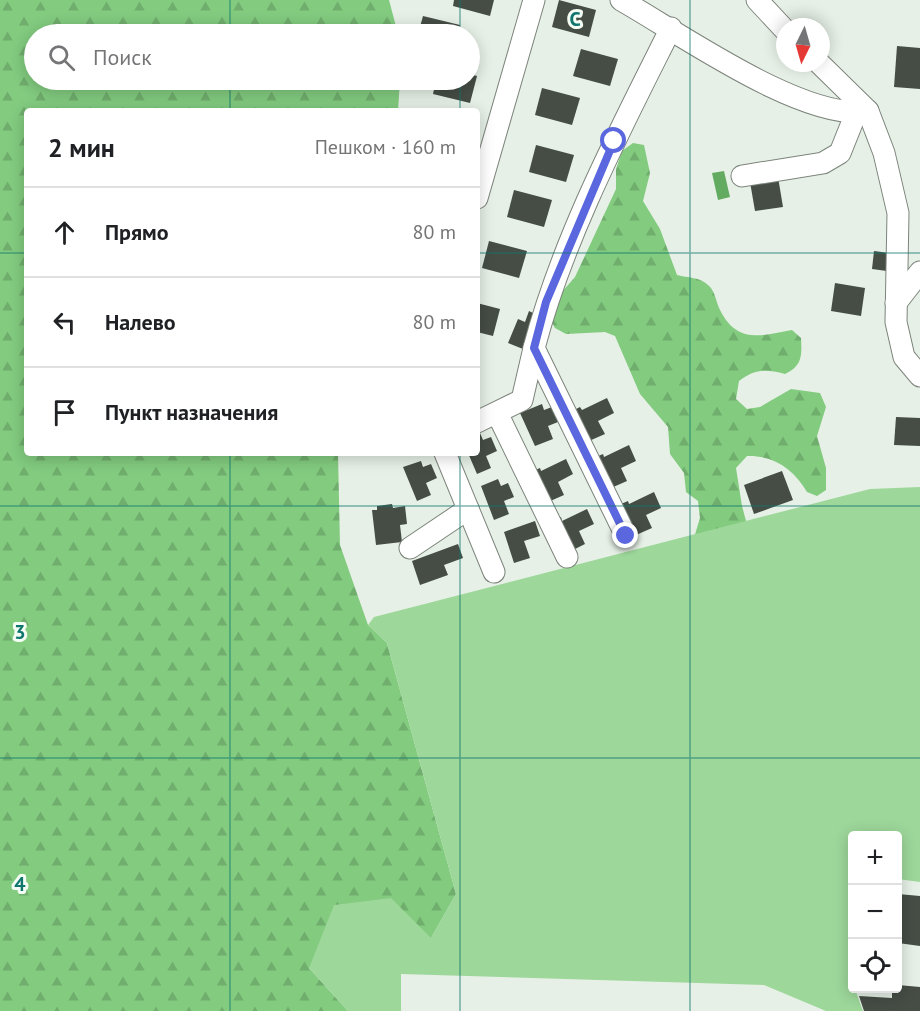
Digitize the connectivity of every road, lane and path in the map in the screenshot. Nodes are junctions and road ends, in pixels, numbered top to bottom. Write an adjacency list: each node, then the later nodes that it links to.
1 (534, 0): 9 (street)
2 (621, 0): 5 (street)
3 (757, 0): 4 (street)
4 (776, 20)
5 (671, 28): 7 (street); 12 (street)
6 (827, 72): 7 (street)
7 (862, 112): 8 (street); 11 (street)
8 (742, 176)
9 (480, 188)
10 (920, 272): 11 (street)
11 (897, 303): 13 (street)
12 (534, 348): 14 (street); 18 (street)
13 (920, 376)
14 (496, 413): 15 (street); 20 (street)
15 (480, 421)
16 (446, 456): 17 (street)
17 (468, 508): 19 (street); 21 (street)
18 (626, 536)
19 (410, 548)
20 (567, 557)
21 (494, 572)

